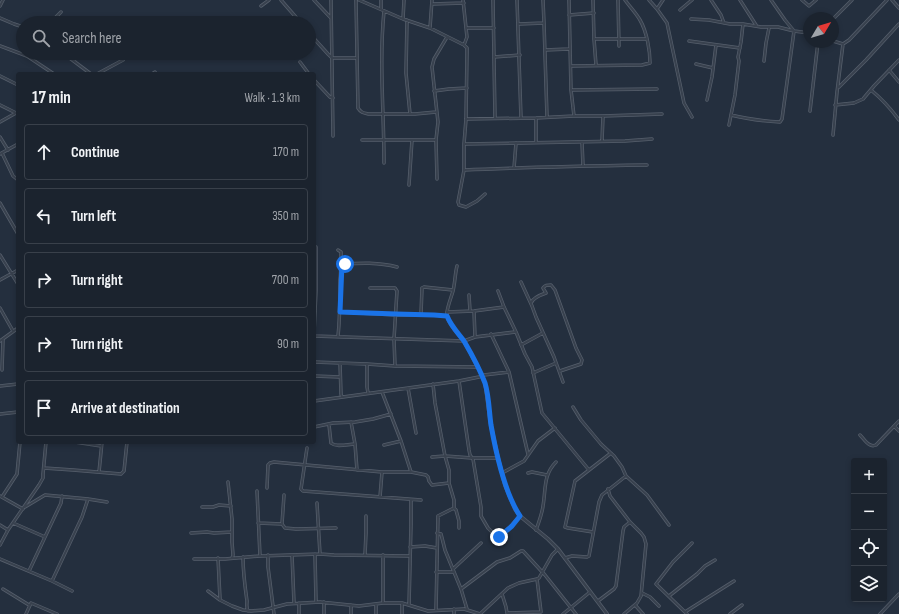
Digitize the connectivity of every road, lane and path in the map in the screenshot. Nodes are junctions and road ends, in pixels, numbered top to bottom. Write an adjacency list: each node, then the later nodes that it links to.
1 (3, 0): 30 (street)
2 (268, 0): 31 (street)
3 (281, 0): 41 (street)
4 (314, 0): 43 (street)
5 (330, 0): 43 (street)
6 (357, 0): 34 (street); 80 (street)
7 (381, 0): 34 (street)
8 (404, 0): 44 (street)
9 (432, 0): 29 (street)
10 (493, 0): 56 (street)
11 (517, 0): 49 (street)
12 (543, 0): 47 (street)
13 (569, 0): 39 (street)
14 (593, 0): 37 (street)
15 (618, 0): 62 (street)
16 (625, 0): 63 (street)
17 (649, 0): 33 (street)
18 (663, 0): 33 (street)
19 (692, 0): 35 (street)
20 (711, 0): 48 (street)
21 (740, 0): 53 (street)
22 (771, 0): 58 (street)
23 (802, 0): 24 (street)
24 (816, 0)
25 (852, 0): 38 (street)
26 (887, 0): 68 (street)
27 (892, 0): 32 (street)
28 (464, 2): 29 (street); 55 (street)
29 (432, 4): 54 (street)
30 (0, 6)
31 (261, 6)
32 (899, 8)
33 (657, 9): 121 (street)
34 (382, 10): 44 (street); 114 (street)
35 (680, 10)
36 (61, 12): 40 (street)
37 (594, 13): 39 (street); 61 (street)
38 (839, 13)
39 (569, 15): 74 (street)
40 (57, 16)
41 (295, 16)
42 (0, 18): 52 (street)
43 (331, 18): 79 (street)
44 (403, 19): 46 (street)
45 (690, 19): 48 (street)
46 (407, 20): 54 (street); 115 (street)
47 (544, 23): 49 (street); 75 (street)
48 (724, 23): 50 (street)
49 (518, 24): 77 (street)
50 (743, 24): 53 (street); 72 (street)
51 (899, 24): 101 (street)
52 (16, 25)
53 (756, 25): 57 (street)
54 (430, 28): 60 (street)
55 (466, 28): 56 (street); 69 (street)
56 (494, 28): 78 (street)
57 (769, 28): 58 (street); 85 (street)
58 (794, 31): 59 (street); 117 (street)
59 (803, 32)
60 (447, 37): 69 (street); 105 (street)
61 (594, 39): 62 (street); 88 (street)
62 (619, 39): 63 (street); 71 (street)
63 (647, 39): 88 (street)
64 (316, 41): 79 (street)
65 (690, 42): 67 (street)
66 (839, 43): 68 (street)
67 (716, 44): 72 (street); 90 (street)
68 (843, 44): 101 (street)
69 (464, 45): 100 (street)
70 (0, 46): 76 (street)
71 (619, 46)
72 (740, 48): 117 (street)
73 (817, 48): 110 (street)
74 (570, 49): 75 (street); 89 (street)
75 (545, 50): 120 (street)
76 (16, 51)
77 (520, 55): 78 (street); 123 (street)
78 (494, 57): 122 (street)
79 (332, 58): 80 (street); 106 (street)
80 (357, 58): 114 (street)
81 (36, 60): 92 (street)
82 (73, 60): 93 (street)
83 (123, 60): 94 (street)
84 (899, 60): 91 (street)
85 (764, 61)
86 (300, 62): 95 (street)
87 (696, 64): 90 (street)
88 (596, 65): 89 (street)
89 (571, 66): 103 (street)
90 (713, 68): 107 (street)
91 (890, 70): 98 (street); 104 (street)
92 (51, 72)
93 (88, 72)
94 (101, 72)
95 (308, 72)
96 (0, 76): 99 (street)
97 (316, 82): 106 (street)
98 (899, 82)
99 (16, 84)
100 (467, 88): 105 (street); 125 (street)
101 (838, 88): 109 (street)
102 (657, 89): 103 (street)
103 (571, 90): 118 (street)
104 (871, 90): 109 (street); 126 (street)
105 (434, 91): 111 (street)
106 (333, 98): 130 (street)
107 (707, 100)
108 (0, 105): 112 (street)
109 (835, 106): 129 (street)
110 (810, 111)
111 (436, 112): 115 (street); 136 (street)
112 (16, 113)
113 (16, 114): 127 (street)
114 (383, 114): 115 (street); 134 (street)
115 (410, 114)
116 (662, 114): 119 (street)
117 (731, 115): 128 (street)
118 (574, 116): 119 (street); 120 (street)
119 (602, 116): 137 (street)
120 (547, 117): 124 (street)
121 (692, 117)
122 (495, 118): 123 (street); 125 (street)
123 (521, 118): 124 (street)
124 (536, 118): 140 (street)
125 (466, 119): 141 (street)
126 (899, 120)
127 (0, 122)
128 (729, 125)
129 (833, 135)
130 (334, 136)
131 (0, 137): 143 (street)
132 (652, 139): 137 (street)
133 (362, 140): 134 (street)
134 (384, 140): 135 (street); 145 (street)
135 (412, 140): 136 (street); 152 (street)
136 (436, 140): 151 (street)
137 (602, 141): 138 (street)
138 (582, 142): 140 (street); 147 (street)
139 (516, 143): 140 (street); 141 (street); 148 (street)
140 (536, 143)
141 (464, 144): 149 (street)
142 (16, 145): 143 (street)
143 (8, 150): 144 (street)
144 (1, 153): 150 (street)
145 (384, 163)
146 (648, 165): 147 (street)
147 (583, 166): 148 (street)
148 (514, 168): 149 (street)
149 (464, 170): 153 (street)
150 (16, 178)
151 (437, 179)
152 (409, 185)
153 (485, 194)
154 (0, 203): 155 (street)
155 (16, 231)
156 (316, 247): 169 (street)
157 (338, 250): 159 (street)
158 (0, 255): 163 (street)
159 (342, 264): 161 (street); 177 (street)
160 (457, 266): 168 (street)
161 (397, 267)
162 (16, 271): 163 (street)
163 (11, 274): 164 (street); 165 (street)
164 (0, 280)
165 (16, 281)
166 (521, 282): 172 (street)
167 (370, 288): 179 (street)
168 (453, 290): 178 (street); 180 (street)
169 (316, 291)
170 (498, 291): 173 (street)
171 (469, 295): 175 (street)
172 (531, 304): 186 (street); 202 (street)
173 (504, 307): 176 (street); 184 (street)
174 (0, 308): 183 (street)
175 (470, 311): 176 (street); 178 (street)
176 (474, 311): 189 (street)
177 (340, 312): 179 (street); 188 (street)
178 (447, 312): 181 (street)
179 (396, 314): 180 (street); 191 (street)
180 (421, 314): 181 (street)
181 (447, 316): 193 (street)
182 (16, 329): 183 (street)
183 (13, 331): 190 (street)
184 (516, 332): 185 (street); 194 (street)
185 (491, 334): 189 (street); 203 (street)
186 (543, 334): 194 (street); 197 (street)
187 (316, 336): 188 (street)
188 (338, 336): 191 (street)
189 (475, 337): 193 (street)
190 (3, 339): 192 (street); 201 (street)
191 (394, 339): 193 (street); 199 (street)
192 (0, 340)
193 (464, 341): 200 (street)
194 (521, 344): 204 (street)
195 (316, 362): 196 (street)
196 (340, 363): 198 (street); 207 (street)
197 (556, 363): 202 (street); 204 (street)
198 (367, 364): 199 (street); 215 (street)
199 (395, 366): 200 (street)
200 (478, 367): 206 (street)
201 (2, 370)
202 (560, 371): 209 (street)
203 (509, 372): 206 (street); 241 (street)
204 (533, 373): 227 (street)
205 (316, 376): 207 (street)
206 (482, 376): 208 (street); 245 (street)
207 (340, 377): 216 (street)
208 (459, 381): 211 (street); 244 (street)
209 (563, 382)
210 (16, 384): 212 (street)
211 (433, 384): 213 (street); 242 (street)
212 (0, 386)
213 (408, 388): 214 (street); 229 (street)
214 (382, 392): 215 (street); 221 (street)
215 (368, 393): 216 (street)
216 (342, 397): 217 (street)
217 (316, 401)
218 (573, 407): 240 (street)
219 (16, 412): 220 (street)
220 (0, 414)
221 (391, 414): 223 (street); 231 (street)
222 (899, 421): 225 (street)
223 (350, 422): 224 (street); 236 (street)
224 (329, 425): 226 (street); 236 (street)
225 (894, 426): 228 (street); 230 (street)
226 (316, 427)
227 (555, 428): 241 (street); 250 (street)
228 (899, 432)
229 (416, 433)
230 (860, 435)
231 (401, 441): 237 (street); 253 (street)
232 (20, 444): 267 (street)
233 (46, 444): 248 (street)
234 (88, 444): 238 (street)
235 (127, 444): 251 (street)
236 (355, 444): 249 (street)
237 (384, 445)
238 (101, 446): 251 (street)
239 (307, 448): 247 (street)
240 (611, 453): 250 (street); 257 (street)
241 (528, 454): 254 (street)
242 (445, 456): 243 (street); 244 (street); 259 (street)
243 (432, 457)
244 (472, 458): 245 (street); 279 (street)
245 (498, 458): 254 (street)
246 (556, 462): 256 (street)
247 (304, 466): 249 (street); 260 (street); 268 (street)
248 (44, 468): 251 (street); 276 (street)
249 (357, 470): 252 (street)
250 (589, 470): 293 (street)
251 (99, 472)
252 (382, 472): 253 (street); 268 (street)
253 (411, 472): 259 (street)
254 (502, 473): 279 (street)
255 (528, 473): 256 (street)
256 (547, 475): 290 (street)
257 (626, 476): 261 (street); 285 (street)
258 (228, 482): 274 (street)
259 (449, 483): 277 (street)
260 (267, 488)
261 (608, 489): 263 (street); 266 (street)
262 (257, 491): 282 (street)
263 (604, 493): 266 (street); 293 (street)
264 (284, 495): 283 (street)
265 (62, 496): 269 (street); 276 (street); 295 (street)
266 (610, 496): 280 (street)
267 (1, 497): 276 (street)
268 (380, 497): 270 (street)
269 (88, 499): 272 (street); 324 (street)
270 (410, 499): 271 (street); 299 (street)
271 (420, 500)
272 (106, 502)
273 (317, 503): 286 (street)
274 (231, 506): 275 (street); 292 (street)
275 (202, 507)
276 (24, 508): 281 (street)
277 (454, 508): 288 (street); 294 (street)
278 (366, 516): 306 (street)
279 (520, 516): 290 (street)
280 (630, 522): 331 (street); 336 (street)
281 (13, 523): 289 (street); 295 (street)
282 (258, 524): 283 (street); 308 (street)
283 (282, 524): 286 (street)
284 (0, 525): 289 (street)
285 (669, 525)
286 (318, 528): 287 (street); 303 (street)
287 (336, 528)
288 (459, 528)
289 (8, 530): 298 (street)
290 (536, 530): 301 (street)
291 (191, 532): 292 (street)
292 (232, 532): 304 (street)
293 (593, 532): 315 (street)
294 (437, 533): 300 (street); 320 (street)
295 (45, 537): 319 (street)
296 (481, 543): 320 (street)
297 (692, 543): 334 (street)
298 (0, 546)
299 (410, 547): 300 (street); 310 (street)
300 (437, 548): 321 (street)
301 (558, 549): 315 (street); 322 (street)
302 (315, 554): 303 (street); 305 (street); 337 (street)
303 (320, 554): 306 (street)
304 (233, 555): 313 (street); 314 (street)
305 (292, 555): 309 (street); 339 (street)
306 (365, 555): 307 (street)
307 (382, 555): 310 (street); 341 (street)
308 (260, 556): 309 (street); 311 (street)
309 (268, 556): 350 (street)
310 (410, 556): 345 (street)
311 (243, 557): 314 (street); 355 (street)
312 (218, 558): 313 (street); 317 (street); 335 (street)
313 (232, 558): 314 (street)
314 (236, 558)
315 (565, 558): 330 (street)
316 (0, 559): 319 (street)
317 (194, 559)
318 (715, 560): 334 (street)
319 (29, 571): 324 (street)
320 (454, 571): 321 (street); 327 (street)
321 (436, 572): 354 (street)
322 (542, 573): 323 (street); 327 (street); 351 (street)
323 (537, 579): 332 (street); 359 (street)
324 (52, 581): 328 (street)
325 (734, 581): 360 (street)
326 (2, 589): 344 (street)
327 (461, 589): 353 (street)
328 (72, 591)
329 (208, 591): 335 (street)
330 (590, 592): 336 (street); 351 (street)
331 (642, 593): 346 (street); 349 (street)
332 (502, 594): 357 (street); 370 (street)
333 (899, 594): 377 (street)
334 (669, 596): 360 (street)
335 (220, 600): 355 (street)
336 (598, 601): 373 (street)
337 (316, 602): 338 (street); 340 (street)
338 (324, 602): 348 (street); 365 (street)
339 (294, 603): 340 (street); 350 (street)
340 (299, 603): 364 (street)
341 (383, 603): 342 (street); 343 (street)
342 (402, 603): 345 (street); 368 (street)
343 (376, 604): 348 (street); 367 (street)
344 (30, 605): 361 (street); 362 (street)
345 (409, 605): 356 (street)
346 (635, 605): 374 (street); 375 (street)
347 (742, 605): 376 (street)
348 (351, 606): 366 (street)
349 (659, 606)
350 (273, 607): 355 (street); 363 (street)
351 (571, 607): 371 (street); 372 (street)
352 (454, 609): 353 (street); 354 (street); 369 (street)
353 (467, 609): 370 (street)
354 (436, 610): 356 (street)
355 (248, 611)
356 (428, 612)
357 (507, 613): 358 (street)
358 (531, 613): 359 (street)
359 (541, 613)
360 (686, 613)
361 (26, 614)
362 (57, 614)
363 (274, 614)
364 (300, 614)
365 (324, 614)
366 (351, 614)
367 (376, 614)
368 (402, 614)
369 (454, 614)
370 (480, 614)
371 (563, 614)
372 (576, 614)
373 (607, 614)
374 (624, 614)
375 (642, 614)
376 (730, 614)
377 (880, 614)

